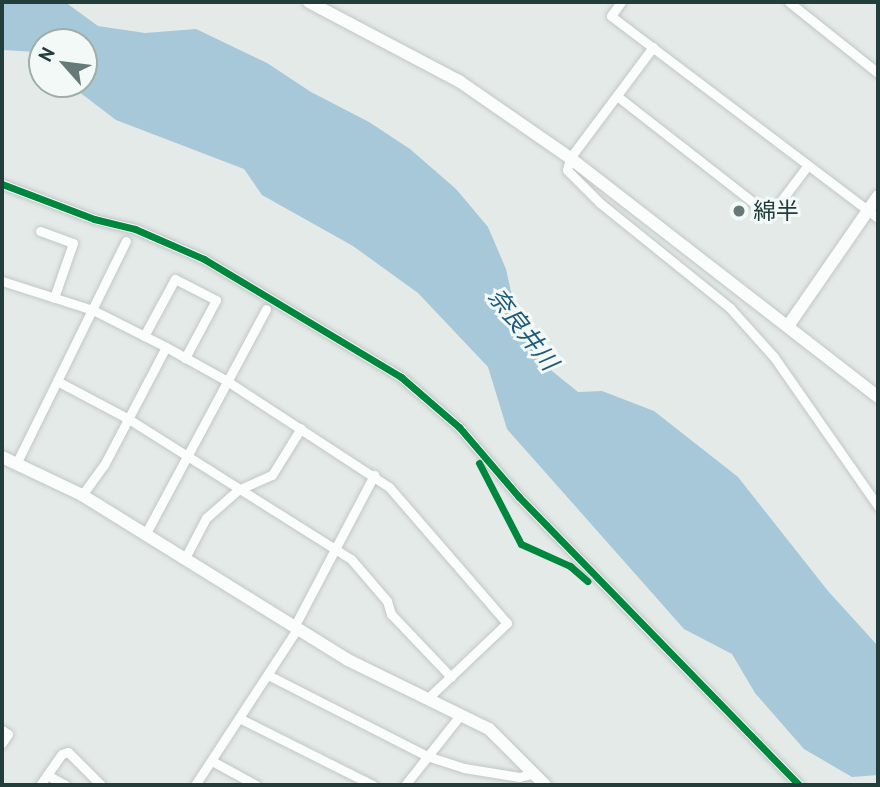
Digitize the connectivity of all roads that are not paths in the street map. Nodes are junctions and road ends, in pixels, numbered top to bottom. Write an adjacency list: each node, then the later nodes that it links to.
1 (309, 2): 7 (street)
2 (621, 2): 4 (street)
3 (789, 2): 5 (street)
4 (653, 47): 6 (street); 8 (street)
5 (878, 73)
6 (617, 96): 7 (street); 8 (street)
7 (570, 159): 18 (street); 33 (street)
8 (808, 165): 11 (street)
9 (2, 184): 57 (street)
10 (878, 196): 11 (street)
11 (873, 214): 18 (street)
12 (40, 231): 15 (street)
13 (126, 241): 17 (street)
14 (2, 281): 15 (street)
15 (54, 298): 17 (street)
16 (266, 309): 23 (street)
17 (93, 310): 19 (street); 22 (street)
18 (788, 326): 24 (street)
19 (144, 336): 20 (street); 21 (street)
20 (166, 347): 21 (street); 25 (street)
21 (185, 358): 23 (street)
22 (57, 381): 25 (street); 29 (street)
23 (227, 381): 26 (street); 27 (street)
24 (878, 397)
25 (127, 418): 27 (street); 32 (street)
26 (301, 428): 30 (street); 31 (street)
27 (188, 455): 31 (street); 34 (street)
28 (2, 457): 29 (street)
29 (16, 464): 32 (street)
30 (374, 475): 35 (street); 39 (street)
31 (238, 490): 35 (street); 36 (street)
32 (82, 495): 34 (street)
33 (878, 506)
34 (146, 533): 36 (street)
35 (335, 550): 37 (street); 39 (street)
36 (185, 558): 37 (street)
37 (296, 628): 38 (street); 40 (street)
38 (268, 675): 42 (street); 45 (street)
39 (451, 677): 40 (street)
40 (427, 699): 41 (street)
41 (461, 714): 45 (street); 47 (street)
42 (239, 718): 46 (street); 54 (street)
43 (2, 730): 44 (street)
44 (2, 743)
45 (427, 756): 47 (street); 55 (street)
46 (212, 761): 52 (street); 53 (street)
47 (531, 774): 56 (street)
48 (47, 775): 49 (street); 50 (street); 51 (street)
49 (40, 785)
50 (66, 785)
51 (101, 785)
52 (195, 785)
53 (256, 785)
54 (373, 785)
55 (405, 785)
56 (545, 785)
57 (799, 785)

